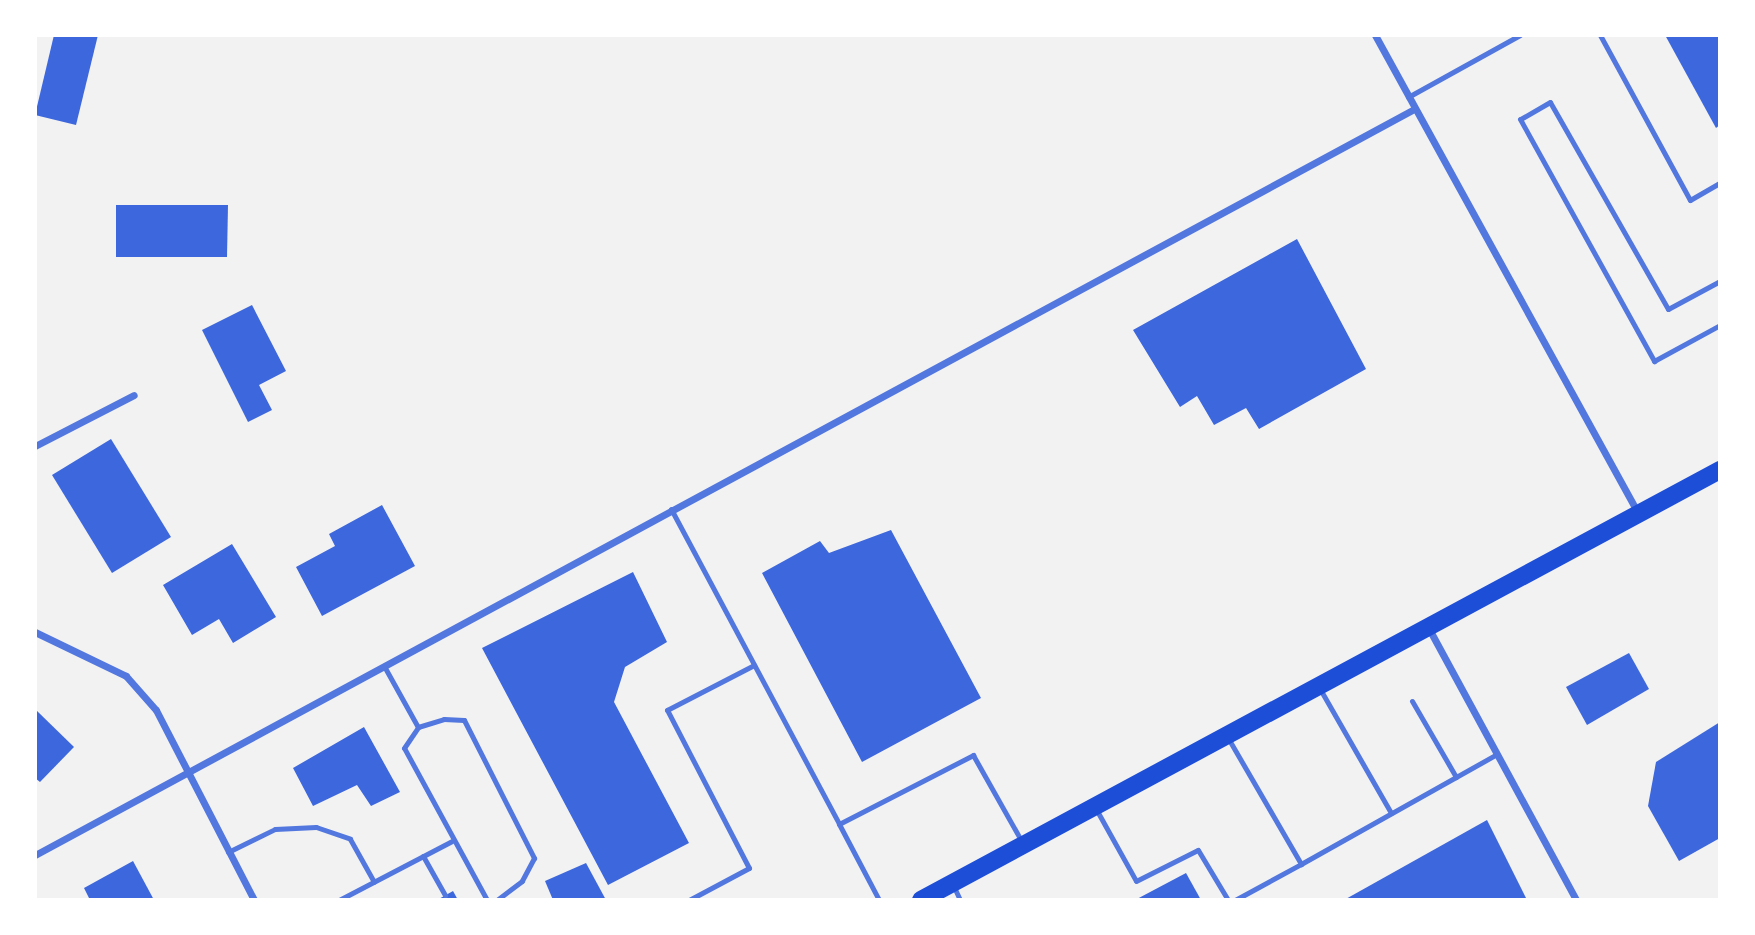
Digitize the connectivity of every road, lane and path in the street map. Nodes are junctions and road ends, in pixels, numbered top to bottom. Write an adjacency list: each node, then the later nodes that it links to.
1 (1376, 35): 4 (street)
2 (1520, 35): 4 (lane)
3 (1600, 35): 6 (lane)
4 (1408, 97): 5 (street)
5 (1414, 109): 12 (street); 13 (street)
6 (1720, 183)
7 (1720, 281): 8 (lane)
8 (1720, 325)
9 (134, 395): 10 (street)
10 (35, 446)
11 (1720, 470): 13 (main road)
12 (671, 509): 16 (street); 17 (lane)
13 (1639, 514): 14 (main road)
14 (1428, 627): 18 (main road); 22 (street)
15 (35, 632): 23 (street)
16 (383, 664): 20 (lane); 23 (street)
17 (754, 665): 27 (lane); 41 (lane)
18 (1319, 686): 21 (main road); 26 (lane)
19 (1412, 701): 24 (lane)
20 (418, 727): 28 (lane); 40 (lane)
21 (1226, 736): 25 (main road); 33 (lane)
22 (1497, 754): 24 (lane); 47 (street)
23 (184, 771): 30 (street); 31 (street)
24 (1456, 777): 26 (lane)
25 (1095, 806): 29 (main road); 45 (lane)
26 (1391, 813): 33 (lane)
27 (839, 824): 29 (lane); 42 (lane)
28 (452, 841): 32 (lane); 39 (lane)
29 (1024, 845): 35 (main road)
30 (228, 852): 34 (lane); 37 (street)
31 (35, 855)
32 (423, 856): 34 (lane); 36 (lane)
33 (1301, 864): 46 (lane)
34 (374, 881): 38 (lane)
35 (951, 883): 43 (main road); 44 (lane)
36 (445, 895)
37 (254, 900)
38 (339, 900)
39 (487, 900)
40 (496, 900)
41 (690, 900)
42 (879, 900)
43 (920, 900)
44 (960, 900)
45 (1228, 900)
46 (1235, 900)
47 (1576, 900)

